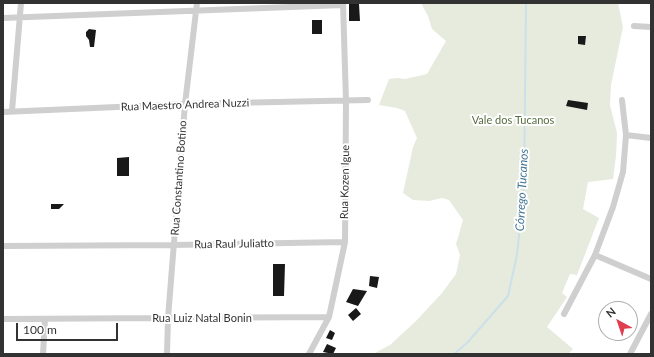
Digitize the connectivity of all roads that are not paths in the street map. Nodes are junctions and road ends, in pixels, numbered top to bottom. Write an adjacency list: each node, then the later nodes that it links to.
1 (21, 3): 6 (street)
2 (197, 3): 4 (street, Rua Constantino Botino)
3 (343, 4): 4 (street); 11 (street, Rua Kozen Igue)
4 (196, 11): 6 (street); 12 (street, Rua Constantino Botino)
5 (3, 18): 6 (street)
6 (20, 18): 13 (street)
7 (634, 26): 8 (street)
8 (651, 27)
9 (368, 100): 11 (street, Rua Maestro Andrea Nuzzi)
10 (622, 100): 15 (street)
11 (346, 101): 12 (street, Rua Maestro Andrea Nuzzi); 17 (street, Rua Kozen Igue)
12 (185, 104): 13 (street, Rua Maestro Andrea Nuzzi); 18 (street, Rua Constantino Botino)
13 (12, 111): 14 (street, Rua Maestro Andrea Nuzzi)
14 (3, 112)
15 (626, 135): 16 (street); 20 (street)
16 (651, 138)
17 (345, 242): 18 (street, Rua Raul Juliatto); 24 (street, Rua Kozen Igue)
18 (174, 245): 19 (street, Rua Raul Juliatto); 25 (street, Rua Constantino Botino)
19 (3, 246)
20 (595, 255): 21 (street); 22 (street)
21 (651, 279)
22 (564, 314)
23 (651, 314): 31 (street)
24 (329, 317): 25 (street, Rua Luiz Natal Bonin); 30 (street, Rua Kozen Igue)
25 (168, 318): 27 (street, Rua Luiz Natal Bonin); 29 (street, Rua Constantino Botino)
26 (3, 319): 27 (street, Rua Luiz Natal Bonin)
27 (45, 319): 28 (street)
28 (43, 354)
29 (167, 354)
30 (309, 354)
31 (630, 354)

